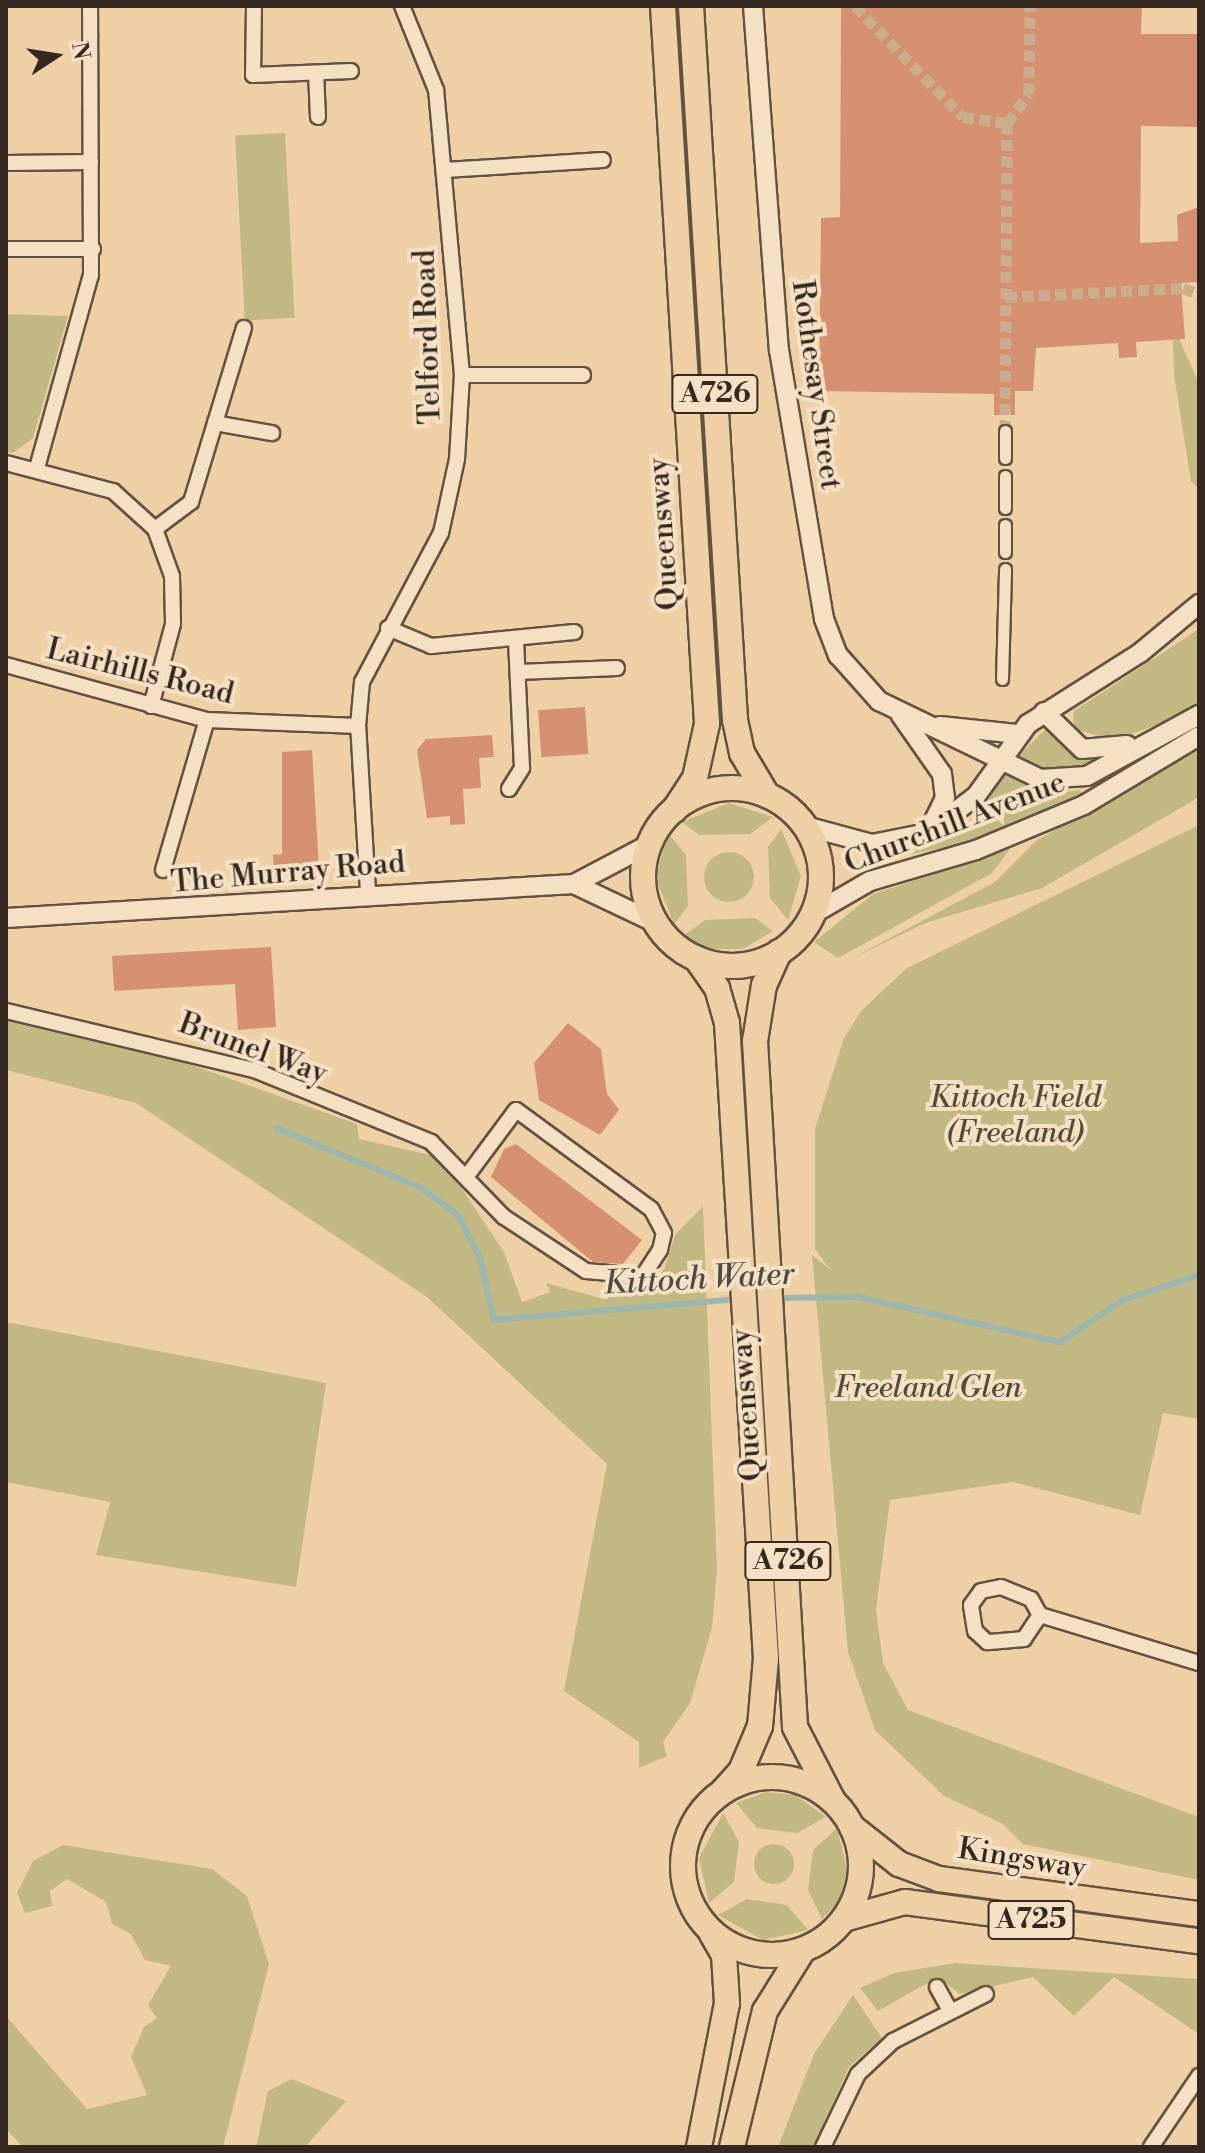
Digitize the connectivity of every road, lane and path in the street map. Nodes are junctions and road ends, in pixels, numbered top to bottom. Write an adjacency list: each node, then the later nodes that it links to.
1 (90, 6): 11 (street)
2 (254, 6): 8 (street)
3 (663, 6): 52 (main road, Queensway / A726)
4 (691, 6): 51 (main road, Queensway / A726)
5 (753, 6): 40 (street, Rothesay Street)
6 (404, 7): 13 (street, Telford Road)
7 (351, 71): 8 (street)
8 (316, 73): 9 (street)
9 (318, 117)
10 (603, 160): 13 (street)
11 (91, 162): 12 (street); 15 (street)
12 (6, 163)
13 (445, 170): 17 (street, Telford Road)
14 (6, 249): 15 (street)
15 (93, 249): 24 (street)
16 (244, 328): 19 (street)
17 (462, 375): 18 (street); 32 (street, Telford Road)
18 (583, 375)
19 (215, 423): 21 (street); 28 (street)
20 (1005, 431): 22 (street)
21 (272, 433)
22 (1005, 458)
23 (6, 463): 24 (street)
24 (37, 468): 28 (street)
25 (1005, 476): 26 (street)
26 (1005, 508)
27 (1005, 525): 29 (street)
28 (155, 529): 39 (street)
29 (1005, 552)
30 (1005, 569): 38 (street)
31 (1199, 604): 41 (street, Churchill Avenue)
32 (388, 628): 34 (street); 45 (street, Telford Road)
33 (574, 632): 34 (street)
34 (516, 641): 37 (street)
35 (6, 665): 39 (street, Lairhills Road)
36 (617, 668): 37 (street)
37 (518, 672): 50 (street)
38 (1002, 679)
39 (151, 706): 43 (street, Lairhills Road)
40 (898, 712): 44 (street, Rothesay Street); 54 (street)
41 (1044, 712): 46 (street, Churchill Avenue); 48 (street)
42 (1199, 715): 48 (street)
43 (207, 720): 45 (street, Lairhills Road); 56 (street)
44 (926, 723): 46 (street); 49 (street)
45 (358, 726): 58 (street, Telford Road)
46 (1017, 734): 49 (street, Churchill Avenue)
47 (1199, 736): 59 (street, Churchill Avenue)
48 (1153, 737): 49 (street)
49 (998, 761): 54 (street, Churchill Avenue)
50 (509, 789)
51 (767, 795): 52 (main road, A726); 53 (main road, A726)
52 (674, 810): 55 (main road, A726)
53 (805, 826): 54 (street, Churchill Avenue); 59 (main road)
54 (927, 833)
55 (650, 844): 57 (street, The Murray Road); 61 (main road, A726)
56 (163, 870)
57 (574, 884): 58 (street, The Murray Road); 61 (street, The Murray Road)
58 (368, 892): 60 (street, The Murray Road)
59 (813, 914): 62 (main road, A726)
60 (6, 918)
61 (656, 923): 63 (main road, A726)
62 (779, 952): 63 (main road, A726); 69 (main road, Queensway / A726)
63 (696, 958): 68 (main road, Queensway / A726)
64 (6, 1011): 65 (street, Brunel Way)
65 (469, 1173): 65 (street, Brunel Way)
66 (1040, 1615): 66 (street); 67 (street)
67 (1199, 1663)
68 (722, 1792): 69 (main road, A726); 73 (main road, A726)
69 (833, 1801): 70 (main road, A726)
70 (852, 1827): 71 (main road, Kingsway / A725); 72 (main road, A726)
71 (1199, 1914)
72 (844, 1919): 74 (main road, Kingsway / A725); 75 (main road)
73 (712, 1934): 75 (main road); 80 (main road, A726)
74 (1199, 1941)
75 (803, 1950): 81 (main road)
76 (937, 1987): 78 (street)
77 (986, 1994): 78 (street)
78 (950, 2010): 82 (street)
79 (1199, 2076): 83 (street)
80 (699, 2147)
81 (732, 2147)
82 (823, 2147)
83 (1151, 2147)

